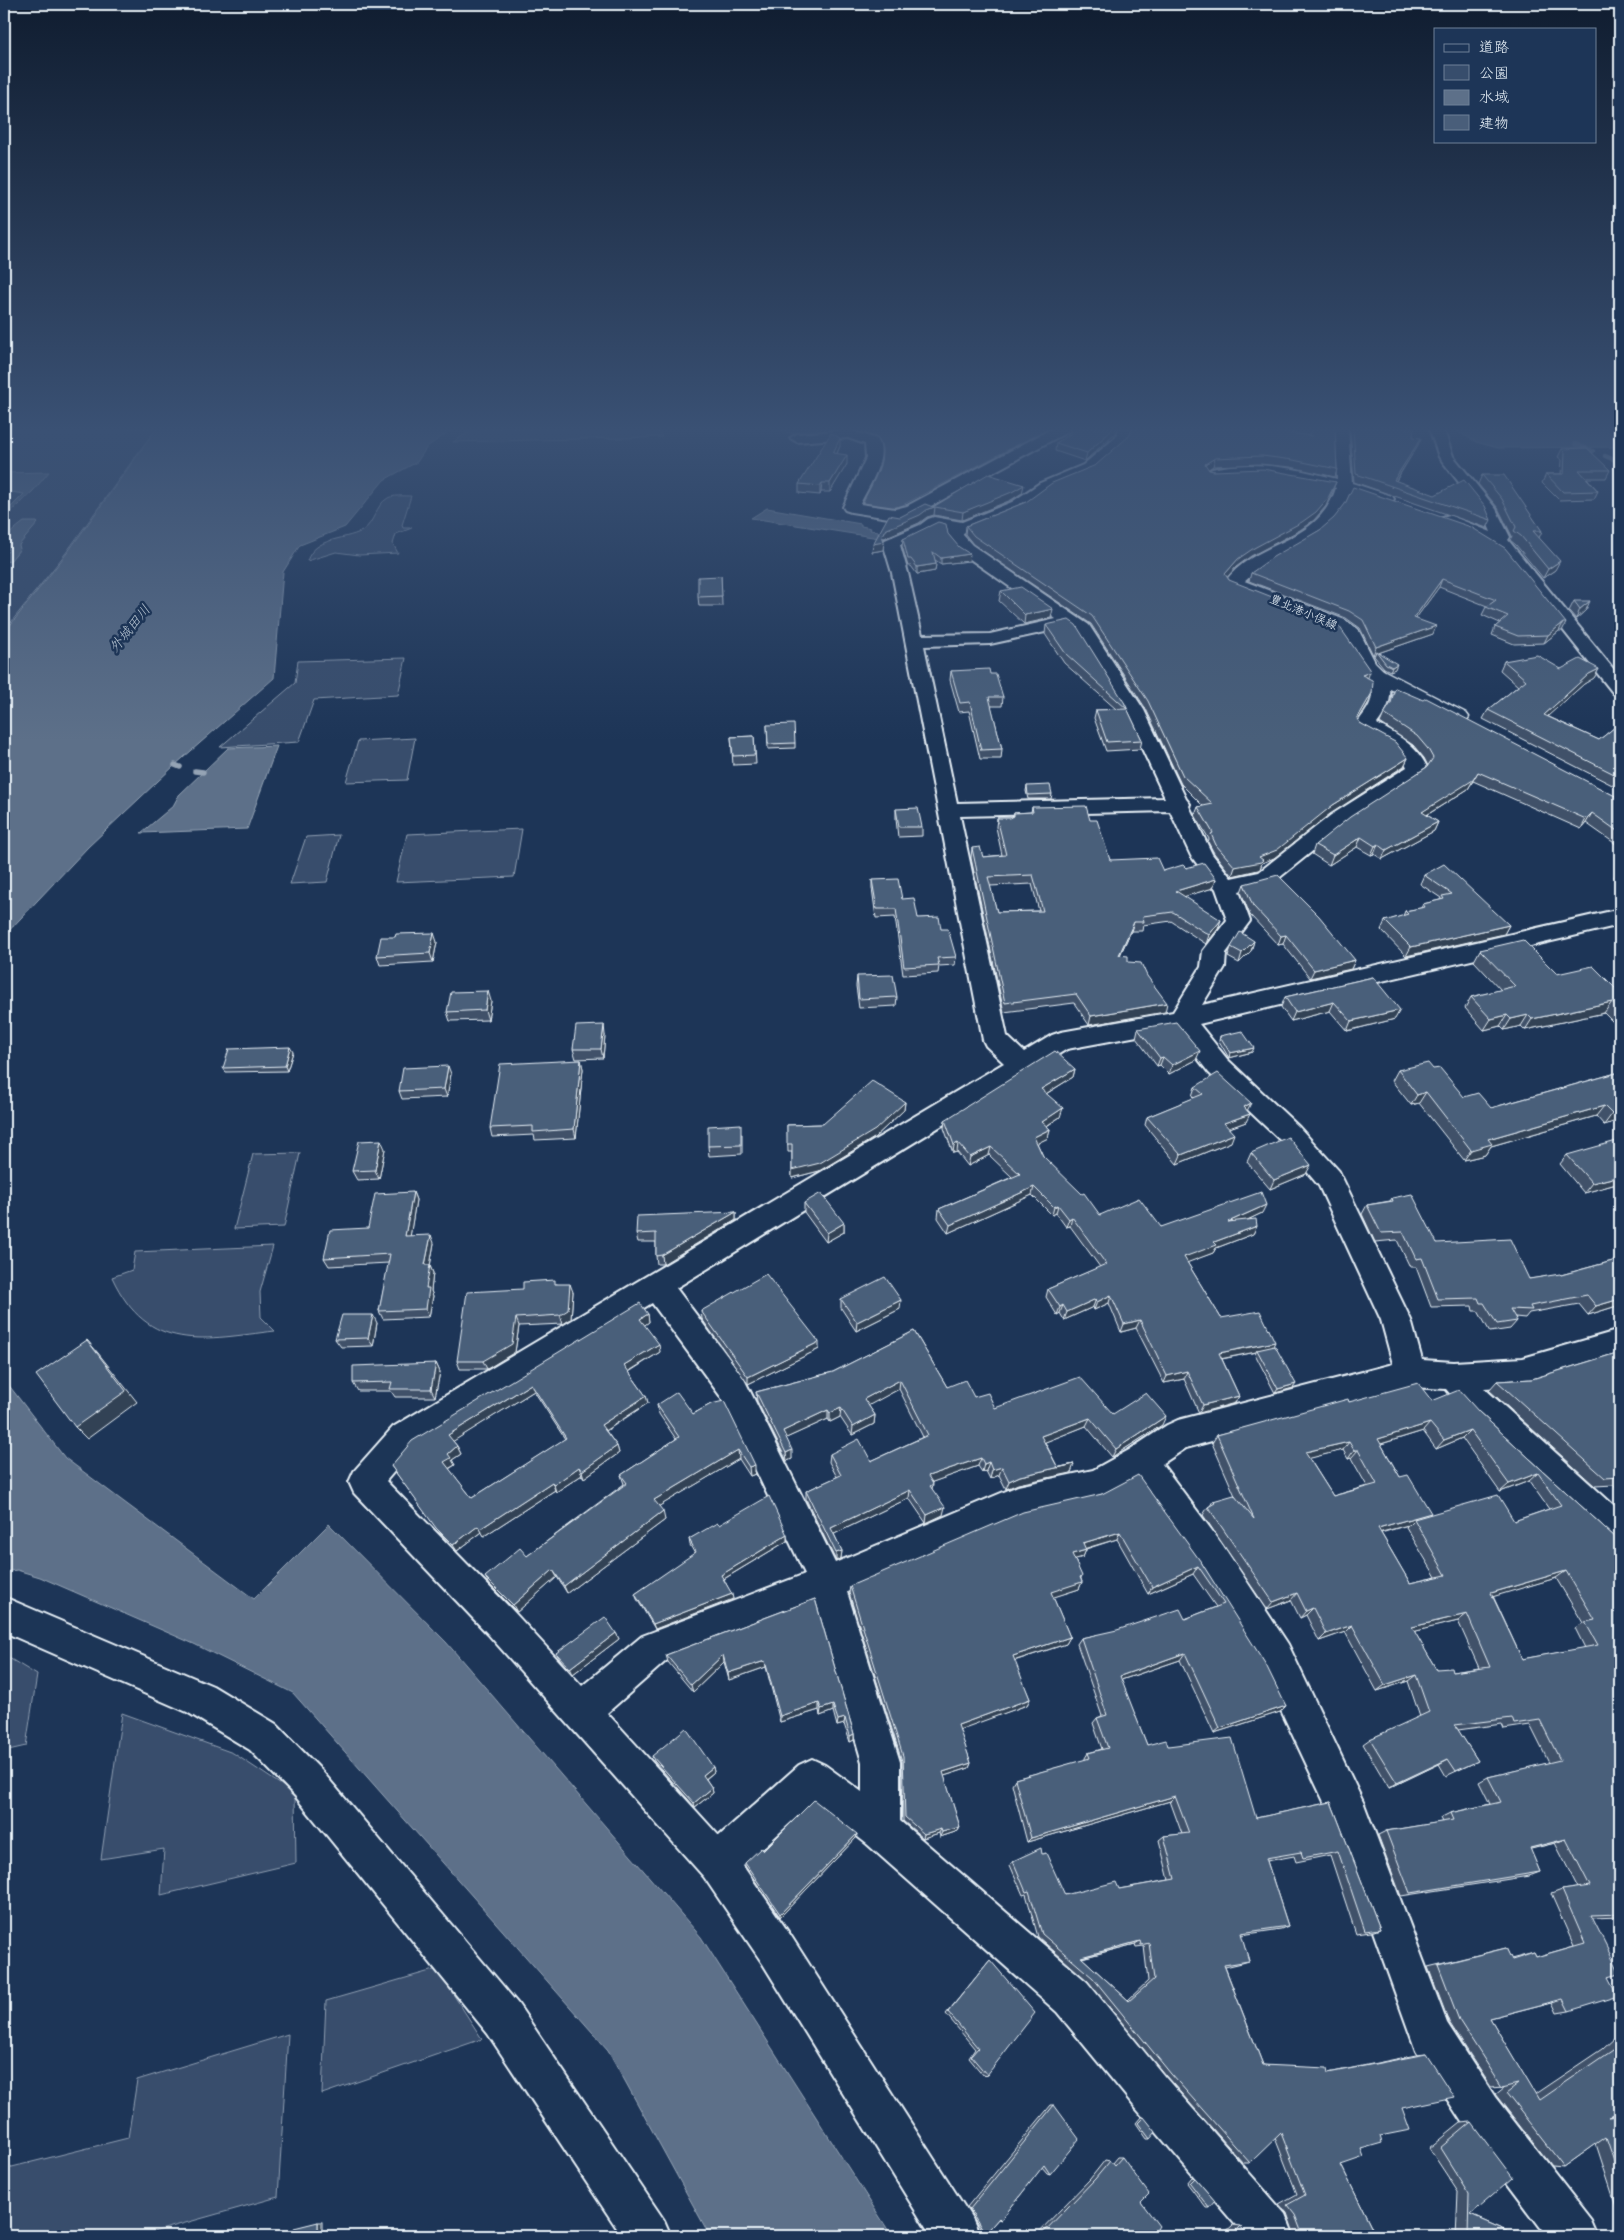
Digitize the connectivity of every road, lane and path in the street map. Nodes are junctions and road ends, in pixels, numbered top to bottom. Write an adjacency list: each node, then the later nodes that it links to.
1 (915, 533): 9 (street)
2 (954, 533): 8 (street)
3 (1314, 533): 7 (street)
4 (1481, 533): 6 (street)
5 (1500, 533): 6 (street)
6 (1499, 541): 11 (street)
7 (1234, 582): 10 (main road, 豊北港小俣線)
8 (1069, 621): 9 (street); 13 (street)
9 (914, 641): 14 (street)
10 (1376, 674): 12 (main road, 豊北港小俣線); 15 (street)
11 (1620, 689)
12 (1472, 723)
13 (1180, 804): 14 (street); 15 (street)
14 (947, 810): 18 (street)
15 (1226, 888): 17 (street)
16 (1620, 917): 17 (street)
17 (1181, 1019): 18 (street); 21 (street)
18 (1022, 1065): 19 (street)
19 (658, 1286): 25 (street); 27 (street)
20 (1620, 1343): 22 (street)
21 (1411, 1373): 22 (street); 23 (street)
22 (1454, 1376): 24 (street)
23 (1140, 1461): 25 (street); 33 (street)
24 (1620, 1533)
25 (827, 1583): 27 (street); 28 (street)
26 (4, 1614): 30 (street)
27 (580, 1711): 29 (street)
28 (881, 1830): 29 (street); 32 (street)
29 (718, 1863): 31 (street)
30 (648, 2236)
31 (957, 2236)
32 (1271, 2236)
33 (1575, 2236)

